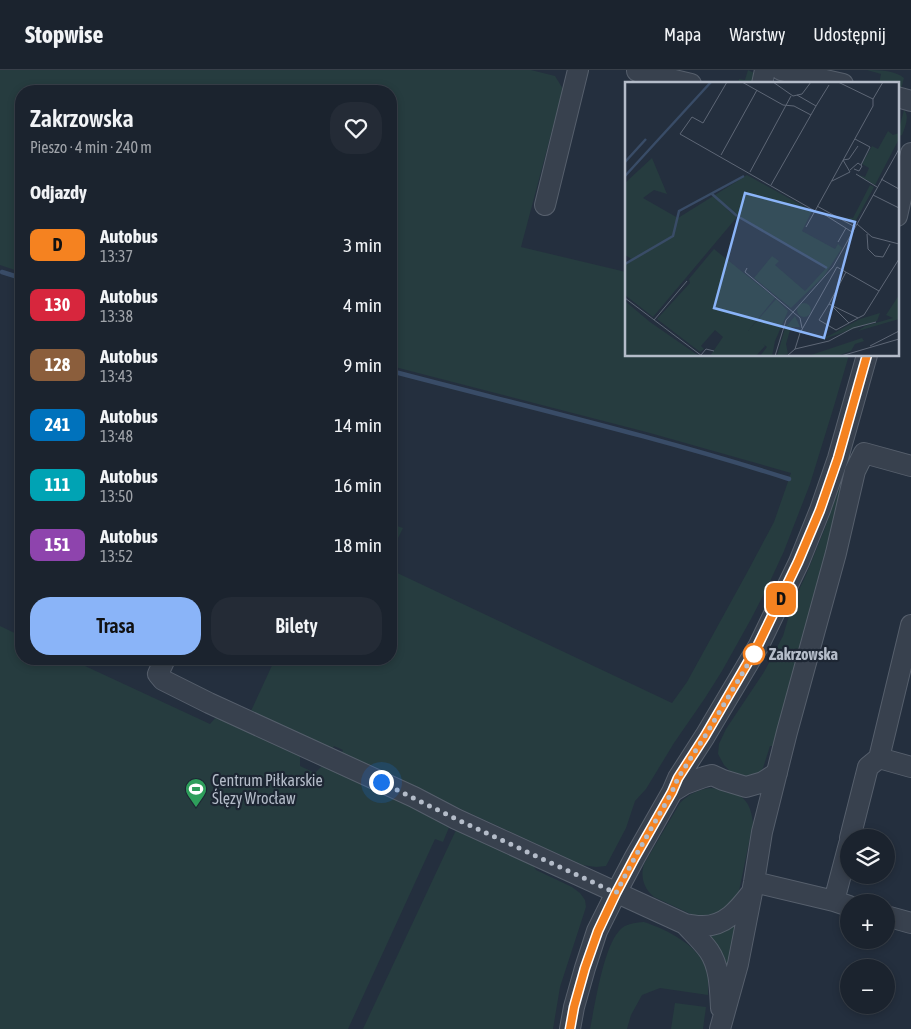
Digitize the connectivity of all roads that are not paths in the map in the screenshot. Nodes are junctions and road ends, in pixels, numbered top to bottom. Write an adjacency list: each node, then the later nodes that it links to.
1 (578, 70): 10 (street)
2 (638, 71): 4 (street)
3 (785, 71): 5 (street)
4 (683, 82)
5 (834, 82)
6 (898, 97): 7 (street)
7 (911, 101)
8 (898, 146): 9 (street)
9 (911, 151): 11 (street)
10 (545, 205)
11 (898, 211)
12 (867, 356): 16 (street)
13 (911, 466): 19 (street)
14 (911, 625): 17 (street)
15 (162, 665): 27 (street)
16 (705, 736): 20 (street); 22 (street)
17 (878, 758): 18 (street); 23 (street)
18 (911, 768)
19 (777, 773): 21 (street); 24 (street)
20 (712, 775): 21 (street); 22 (street)
21 (746, 787): 24 (street)
22 (672, 792): 25 (street)
23 (852, 829)
24 (762, 832): 26 (street)
25 (635, 857): 27 (street); 28 (street)
26 (753, 887): 29 (street); 32 (street); 33 (street)
27 (616, 893): 28 (street); 34 (street)
28 (642, 904): 32 (street)
29 (840, 904)
30 (895, 919): 31 (street)
31 (911, 923)
32 (685, 924): 33 (street)
33 (721, 1025)
34 (570, 1029)

